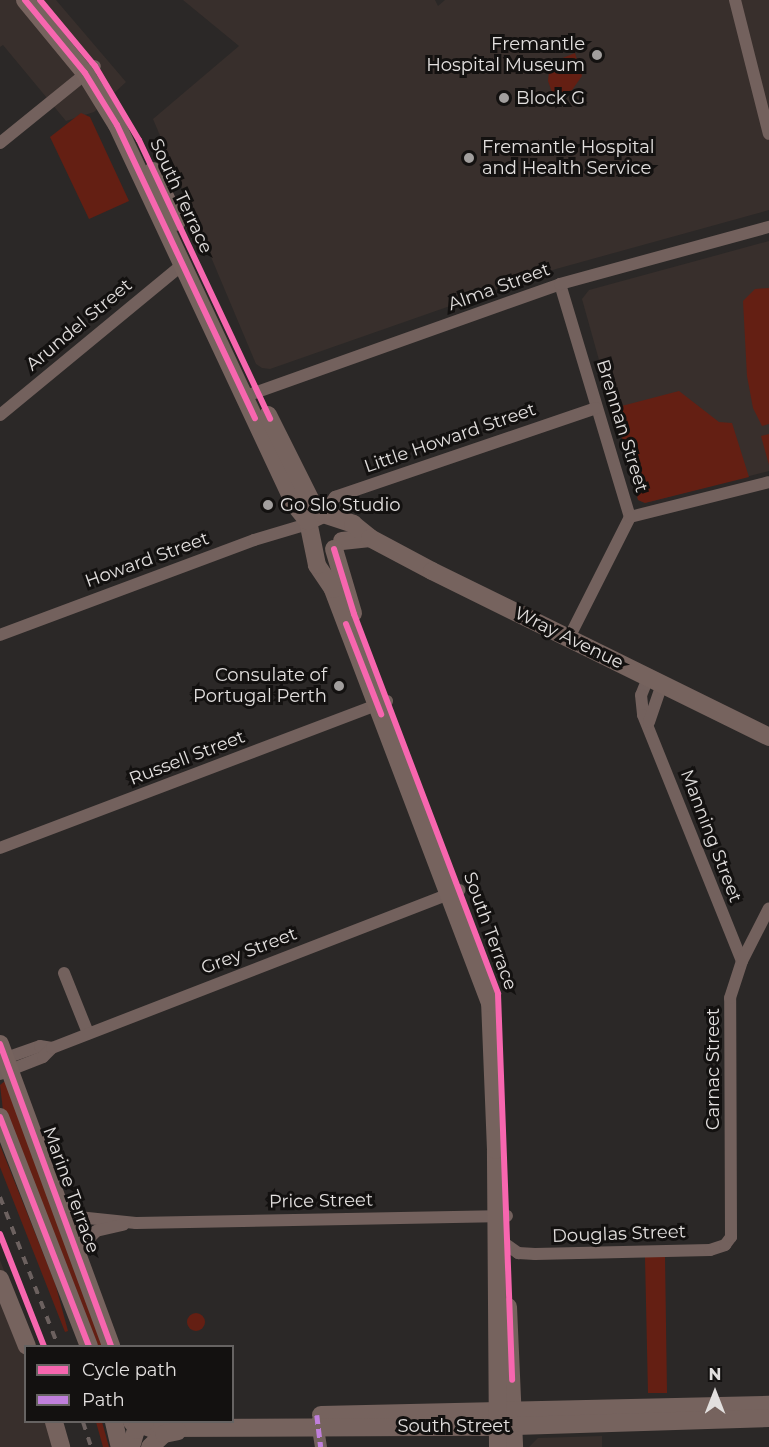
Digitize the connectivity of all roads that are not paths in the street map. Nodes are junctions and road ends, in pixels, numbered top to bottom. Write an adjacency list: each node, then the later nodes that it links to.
1 (24, 0): 4 (street, South Terrace)
2 (40, 0): 4 (street, South Terrace)
3 (735, 0): 5 (street)
4 (90, 69): 6 (street); 8 (street, South Terrace); 10 (street, South Terrace)
5 (769, 134)
6 (0, 143)
7 (769, 227): 9 (street, Alma Street)
8 (183, 264): 10 (street, South Terrace); 12 (street, Arundel Street)
9 (560, 284): 10 (street, Alma Street); 11 (street, Brennan Street)
10 (252, 394): 15 (street, South Terrace)
11 (596, 408): 14 (street, Brennan Street); 15 (street, Little Howard Street)
12 (0, 415)
13 (769, 482): 14 (street)
14 (630, 517): 19 (street, Brennan Street)
15 (316, 522): 16 (street, Wray Avenue); 17 (street, South Terrace); 17 (street); 18 (street, Howard Street); 21 (street, South Terrace)
16 (370, 538): 17 (street); 19 (street, Wray Avenue)
17 (338, 545): 21 (street, South Terrace)
18 (0, 635)
19 (569, 638): 20 (street, Wray Avenue)
20 (655, 681): 22 (street, Wray Avenue); 26 (street, Manning Street)
21 (382, 703): 23 (street, Russell Street); 24 (street, South Terrace)
22 (769, 736)
23 (0, 848)
24 (455, 892): 28 (street, Grey Street); 32 (street, South Terrace)
25 (769, 908): 26 (street, Carnac Street)
26 (742, 962): 34 (street, Carnac Street)
27 (64, 973): 28 (street)
28 (88, 1033): 29 (street, Grey Street)
29 (4, 1061): 31 (street, Marine Terrace)
30 (0, 1117): 39 (street)
31 (58, 1203): 33 (street, Price Street); 36 (street, Marine Terrace)
32 (502, 1216): 33 (street, Price Street); 35 (street, South Terrace); 44 (street, South Terrace)
33 (136, 1223): 36 (street, Price Street)
34 (731, 1238): 35 (street, Douglas Street)
35 (507, 1245): 44 (street, South Terrace)
36 (77, 1251): 40 (street, Marine Terrace)
37 (0, 1279): 38 (street)
38 (26, 1345)
39 (88, 1345)
40 (110, 1345)
41 (769, 1405): 44 (street, South Street)
42 (234, 1416): 45 (street, South Street)
43 (769, 1418): 44 (street, South Street)
44 (505, 1419): 45 (street, South Street); 58 (street, South Terrace); 59 (street, South Terrace)
45 (317, 1421): 51 (street, South Street); 57 (street)
46 (54, 1423): 52 (street)
47 (114, 1423): 53 (street)
48 (138, 1423): 54 (street)
49 (138, 1423): 55 (street)
50 (147, 1423): 51 (street, South Street)
51 (194, 1428): 56 (street)
52 (61, 1447)
53 (120, 1447)
54 (131, 1447)
55 (144, 1447)
56 (150, 1447)
57 (321, 1447)
58 (498, 1447)
59 (514, 1447)

